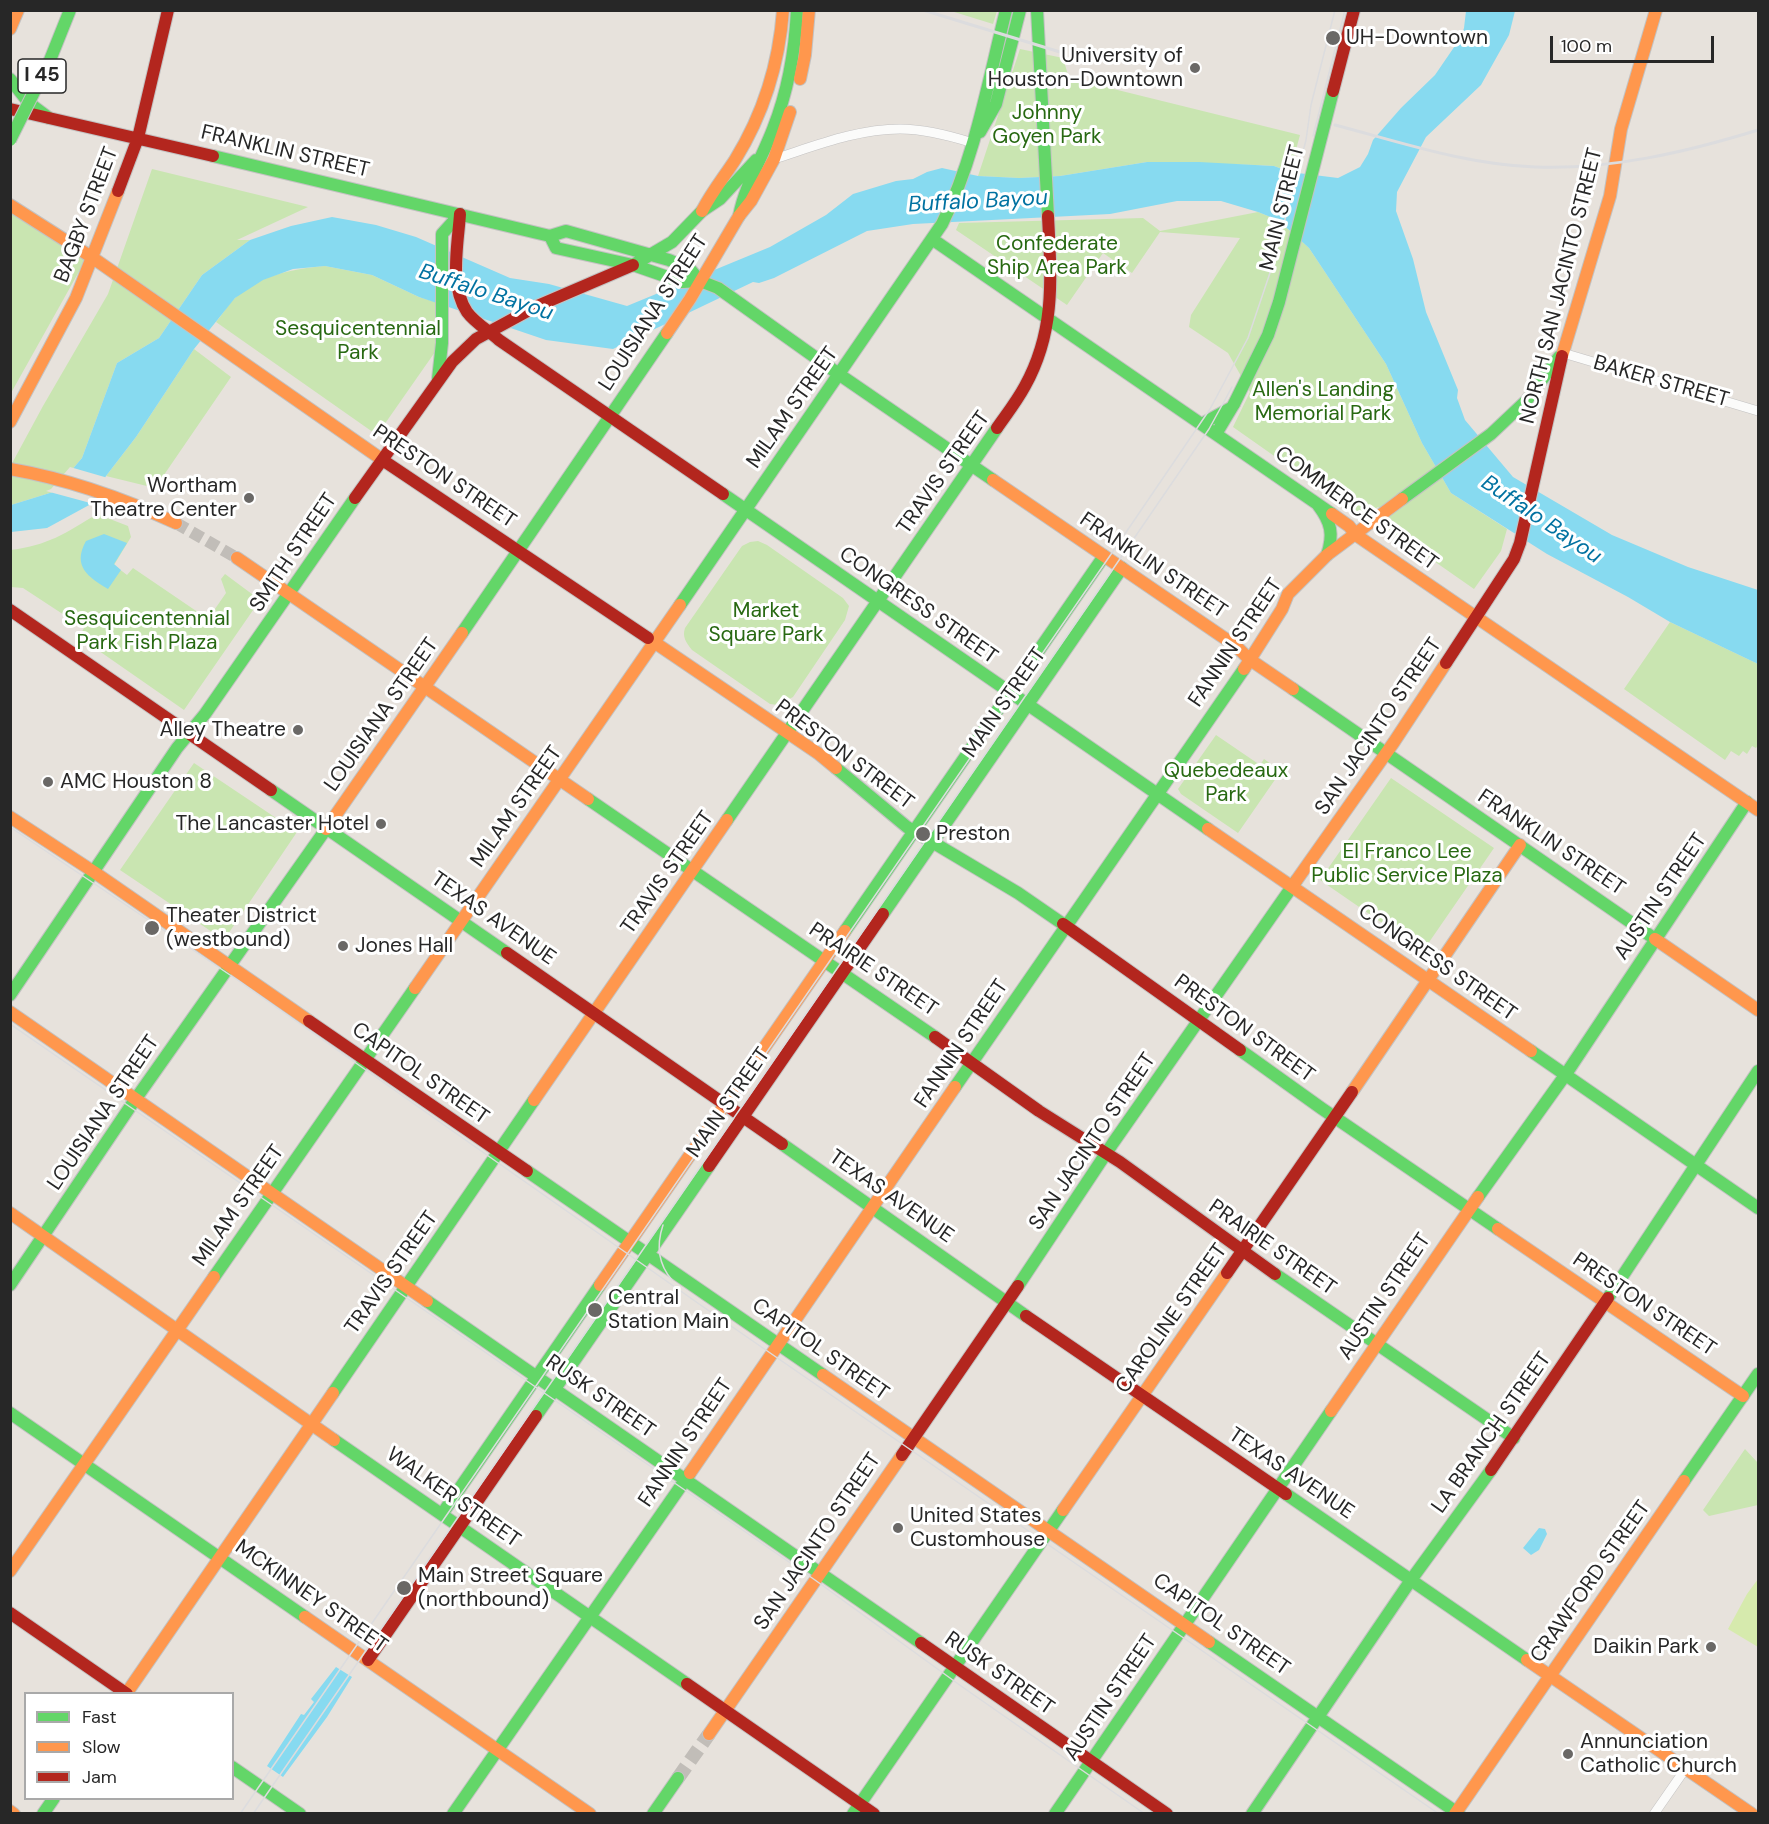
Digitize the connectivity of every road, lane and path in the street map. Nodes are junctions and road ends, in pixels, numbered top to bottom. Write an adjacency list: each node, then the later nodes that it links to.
1 (18, 10): 12 (main road, I 45)
2 (70, 10): 17 (main road, I 45, bridge)
3 (168, 10): 16 (main road, BAGBY STREET)
4 (783, 10): 22 (main road)
5 (797, 10): 19 (main road)
6 (809, 10): 20 (main road, LOUISIANA STREET)
7 (1006, 10): 18 (main road, MILAM STREET)
8 (1020, 10): 18 (main road, MILAM STREET)
9 (1037, 10): 31 (main road, TRAVIS STREET)
10 (1354, 10): 36 (main road, MAIN STREET, bridge)
11 (1656, 10): 33 (main road, NORTH SAN JACINTO STREET)
12 (10, 29)
13 (10, 80): 15 (main road)
14 (10, 109): 15 (main road, FRANKLIN STREET)
15 (49, 118): 16 (main road, FRANKLIN STREET)
16 (138, 138): 23 (main road, FRANKLIN STREET); 28 (main road, BAGBY STREET)
17 (10, 140)
18 (973, 143): 20 (street); 26 (main road, MILAM STREET)
19 (760, 155): 22 (main road); 24 (main road)
20 (774, 159): 24 (main road, LOUISIANA STREET)
21 (10, 205): 28 (main road, PRESTON STREET)
22 (704, 207): 27 (main road, SMITH STREET)
23 (460, 214): 25 (main road, FRANKLIN STREET); 32 (main road, CONGRESS STREET); 35 (main road)
24 (739, 216): 30 (main road, LOUISIANA STREET)
25 (550, 236): 27 (main road, FRANKLIN STREET); 29 (main road, FRANKLIN STREET)
26 (932, 239): 31 (main road, COMMERCE STREET); 34 (main road, MILAM STREET)
27 (653, 254): 29 (main road, SMITH STREET); 30 (main road, FRANKLIN STREET)
28 (93, 258): 39 (main road, BAGBY STREET); 42 (main road, PRESTON STREET)
29 (633, 265): 30 (main road, FRANKLIN STREET); 32 (main road, SMITH STREET)
30 (700, 281): 34 (main road, FRANKLIN STREET); 38 (main road, LOUISIANA STREET)
31 (1049, 318): 40 (main road, COMMERCE STREET); 43 (main road, TRAVIS STREET)
32 (488, 331): 35 (main road, SMITH STREET); 38 (main road, CONGRESS STREET)
33 (1563, 353): 37 (street, BAKER STREET); 48 (main road, FANNIN STREET); 54 (main road, NORTH SAN JACINTO STREET)
34 (840, 375): 43 (main road, FRANKLIN STREET); 46 (main road, MILAM STREET)
35 (438, 380): 42 (main road, SMITH STREET)
36 (1232, 406): 40 (main road); 41 (main road, MAIN STREET)
37 (1758, 411)
38 (610, 416): 46 (main road, CONGRESS STREET); 49 (main road, LOUISIANA STREET)
39 (13, 418)
40 (1202, 424): 41 (main road, COMMERCE STREET)
41 (1216, 434): 45 (main road, COMMERCE STREET)
42 (382, 459): 49 (main road, PRESTON STREET); 55 (main road, SMITH STREET)
43 (972, 466): 51 (main road, FRANKLIN STREET); 56 (main road, TRAVIS STREET)
44 (10, 469): 47 (main road)
45 (1318, 505): 48 (main road, COMMERCE STREET); 50 (main road)
46 (746, 510): 56 (main road, CONGRESS STREET); 59 (main road, MILAM STREET)
47 (176, 523)
48 (1356, 535): 50 (main road, FANNIN STREET); 58 (main road, COMMERCE STREET)
49 (519, 550): 59 (main road, PRESTON STREET); 61 (main road, LOUISIANA STREET)
50 (1327, 555): 60 (main road, FANNIN STREET)
51 (1104, 556): 53 (main road, FRANKLIN STREET); 62 (main road, MAIN STREET)
52 (237, 558): 55 (main road, PRAIRIE STREET)
53 (1122, 568): 60 (main road, FRANKLIN STREET); 63 (main road, MAIN STREET)
54 (1508, 570): 58 (main road, SAN JACINTO STREET)
55 (289, 595): 61 (main road, PRAIRIE STREET); 65 (main road, SMITH STREET)
56 (878, 603): 62 (main road, CONGRESS STREET); 64 (main road, TRAVIS STREET)
57 (10, 610): 65 (main road, TEXAS AVENUE)
58 (1476, 618): 66 (main road, SAN JACINTO STREET); 69 (main road, COMMERCE STREET)
59 (654, 643): 64 (main road, PRESTON STREET); 67 (main road, MILAM STREET)
60 (1249, 659): 66 (main road, FRANKLIN STREET); 68 (main road, FANNIN STREET)
61 (424, 688): 67 (main road, PRAIRIE STREET); 72 (main road, LOUISIANA STREET)
62 (1009, 693): 63 (main road, CONGRESS STREET); 73 (main road, MAIN STREET)
63 (1027, 705): 68 (main road, CONGRESS STREET); 74 (main road, MAIN STREET)
64 (788, 733): 73 (main road, PRESTON STREET); 76 (main road, TRAVIS STREET)
65 (189, 735): 72 (main road, TEXAS AVENUE); 77 (main road, SMITH STREET)
66 (1386, 753): 75 (main road, FRANKLIN STREET); 78 (main road, SAN JACINTO STREET)
67 (559, 779): 76 (main road, PRAIRIE STREET); 79 (main road, MILAM STREET)
68 (1157, 794): 78 (main road, CONGRESS STREET); 80 (main road, FANNIN STREET)
69 (1747, 802): 70 (main road, COMMERCE STREET); 81 (main road, AUSTIN STREET)
70 (1758, 810)
71 (10, 816): 77 (main road, CAPITOL STREET)
72 (327, 828): 79 (main road, TEXAS AVENUE); 83 (main road, LOUISIANA STREET)
73 (914, 832): 74 (main road, PRESTON STREET); 82 (main road, MAIN STREET)
74 (932, 843): 80 (main road, PRESTON STREET); 84 (main road, MAIN STREET)
75 (1520, 845): 81 (main road, FRANKLIN STREET); 85 (main road, CAROLINE STREET)
76 (693, 871): 82 (main road, PRAIRIE STREET); 89 (main road, TRAVIS STREET)
77 (94, 872): 83 (main road, CAPITOL STREET); 86 (main road, SMITH STREET)
78 (1294, 887): 85 (main road, CONGRESS STREET); 90 (main road, SAN JACINTO STREET)
79 (461, 921): 89 (main road, TEXAS AVENUE); 91 (main road, MILAM STREET)
80 (1067, 926): 90 (main road, PRESTON STREET); 92 (main road, FANNIN STREET)
81 (1655, 938): 87 (main road, FRANKLIN STREET); 94 (main road, AUSTIN STREET)
82 (825, 961): 84 (main road, PRAIRIE STREET); 96 (main road, MAIN STREET)
83 (230, 966): 91 (main road, CAPITOL STREET); 95 (main road, LOUISIANA STREET)
84 (843, 973): 92 (main road, PRAIRIE STREET); 97 (main road, MAIN STREET)
85 (1429, 981): 94 (main road, CONGRESS STREET); 98 (main road, CAROLINE STREET)
86 (10, 995)
87 (1758, 1010)
88 (10, 1012): 95 (main road, RUSK STREET)
89 (594, 1014): 96 (main road, TEXAS AVENUE); 99 (main road, TRAVIS STREET)
90 (1200, 1020): 98 (main road, PRESTON STREET); 100 (main road, SAN JACINTO STREET)
91 (365, 1059): 99 (main road, CAPITOL STREET); 102 (main road, MILAM STREET)
92 (972, 1064): 100 (main road, PRAIRIE STREET); 103 (main road, FANNIN STREET)
93 (1758, 1071): 101 (main road, LA BRANCH STREET)
94 (1566, 1074): 101 (main road, CONGRESS STREET); 104 (main road, AUSTIN STREET)
95 (136, 1099): 102 (main road, RUSK STREET); 107 (main road, LOUISIANA STREET)
96 (725, 1105): 97 (main road, TEXAS AVENUE); 108 (main road, MAIN STREET)
97 (743, 1117): 103 (main road, TEXAS AVENUE); 110 (main road, MAIN STREET)
98 (1335, 1117): 104 (main road, PRESTON STREET); 109 (main road, CAROLINE STREET)
99 (499, 1152): 108 (main road, CAPITOL STREET); 112 (main road, TRAVIS STREET)
100 (1107, 1153): 109 (main road, PRAIRIE STREET); 114 (main road, SAN JACINTO STREET)
101 (1694, 1164): 105 (main road, CONGRESS STREET); 113 (main road, LA BRANCH STREET)
102 (272, 1193): 112 (main road, RUSK STREET); 115 (main road, MILAM STREET)
103 (874, 1208): 114 (main road, TEXAS AVENUE); 116 (main road, FANNIN STREET)
104 (1470, 1208): 113 (main road, PRESTON STREET); 117 (main road, AUSTIN STREET)
105 (1758, 1208)
106 (10, 1213): 107 (main road, WALKER STREET)
107 (44, 1237): 111 (main road, LOUISIANA STREET); 115 (main road, WALKER STREET)
108 (630, 1242): 110 (main road, CAPITOL STREET); 119 (main road, MAIN STREET)
109 (1242, 1252): 117 (main road, PRAIRIE STREET); 121 (main road, CAROLINE STREET)
110 (648, 1255): 116 (main road, CAPITOL STREET); 120 (main road, MAIN STREET)
111 (10, 1285)
112 (407, 1287): 119 (main road, RUSK STREET); 124 (main road, TRAVIS STREET)
113 (1606, 1302): 122 (main road, PRESTON STREET); 126 (main road, LA BRANCH STREET)
114 (1007, 1303): 121 (main road, TEXAS AVENUE); 125 (main road, SAN JACINTO STREET)
115 (176, 1331): 124 (main road, WALKER STREET); 127 (main road, MILAM STREET)
116 (778, 1344): 125 (main road, CAPITOL STREET); 128 (main road, FANNIN STREET)
117 (1377, 1344): 126 (main road, PRAIRIE STREET); 129 (main road, AUSTIN STREET)
118 (1758, 1374): 122 (main road, CRAWFORD STREET)
119 (537, 1377): 120 (main road, RUSK STREET); 130 (main road, MAIN STREET)
120 (555, 1389): 128 (main road, RUSK STREET); 131 (main road, MAIN STREET)
121 (1142, 1396): 129 (main road, TEXAS AVENUE); 132 (main road, CAROLINE STREET)
122 (1743, 1396): 142 (main road, CRAWFORD STREET)
123 (10, 1413): 127 (main road, MCKINNEY STREET)
124 (312, 1424): 130 (main road, WALKER STREET); 133 (main road, TRAVIS STREET)
125 (914, 1437): 132 (main road, CAPITOL STREET); 135 (main road, SAN JACINTO STREET)
126 (1514, 1438): 136 (main road, LA BRANCH STREET)
127 (84, 1464): 133 (main road, MCKINNEY STREET); 134 (main road, MILAM STREET)
128 (685, 1479): 135 (main road, RUSK STREET); 138 (main road, FANNIN STREET)
129 (1278, 1489): 136 (main road, TEXAS AVENUE); 139 (main road, AUSTIN STREET)
130 (442, 1514): 131 (main road, WALKER STREET)
131 (460, 1526): 138 (main road, WALKER STREET); 140 (main road, MAIN STREET)
132 (1049, 1531): 139 (main road, CAPITOL STREET); 141 (main road, CAROLINE STREET)
133 (220, 1558): 140 (main road, MCKINNEY STREET); 144 (main road, TRAVIS STREET)
134 (10, 1571)
135 (820, 1573): 141 (main road, RUSK STREET); 145 (main road, SAN JACINTO STREET)
136 (1411, 1580): 142 (main road, TEXAS AVENUE); 146 (main road, LA BRANCH STREET)
137 (10, 1613): 143 (main road)
138 (590, 1616): 145 (main road, WALKER STREET); 148 (main road, FANNIN STREET)
139 (1185, 1624): 146 (main road, CAPITOL STREET); 149 (main road, AUSTIN STREET)
140 (368, 1660): 148 (main road, MCKINNEY STREET)
141 (955, 1666): 149 (main road, RUSK STREET); 154 (main road, CAROLINE STREET)
142 (1550, 1675): 151 (main road, TEXAS AVENUE); 155 (main road, CRAWFORD STREET)
143 (125, 1692)
144 (127, 1692)
145 (726, 1709): 147 (main road, SAN JACINTO STREET); 154 (main road, WALKER STREET)
146 (1319, 1717): 155 (main road, CAPITOL STREET); 164 (main road, LA BRANCH STREET)
147 (709, 1734)
148 (498, 1750): 158 (main road, FANNIN STREET); 159 (main road, MCKINNEY STREET)
149 (1092, 1761): 162 (main road, AUSTIN STREET); 163 (main road, RUSK STREET)
150 (234, 1768): 157 (main road)
151 (1686, 1768): 165 (street); 166 (main road, TEXAS AVENUE)
152 (678, 1778): 160 (main road)
153 (53, 1800): 156 (main road)
154 (857, 1809): 161 (main road, WALKER STREET)
155 (1457, 1813)
156 (43, 1814)
157 (300, 1814)
158 (453, 1814)
159 (590, 1814)
160 (653, 1814)
161 (874, 1814)
162 (1055, 1814)
163 (1167, 1814)
164 (1252, 1814)
165 (1654, 1814)
166 (1752, 1814)

